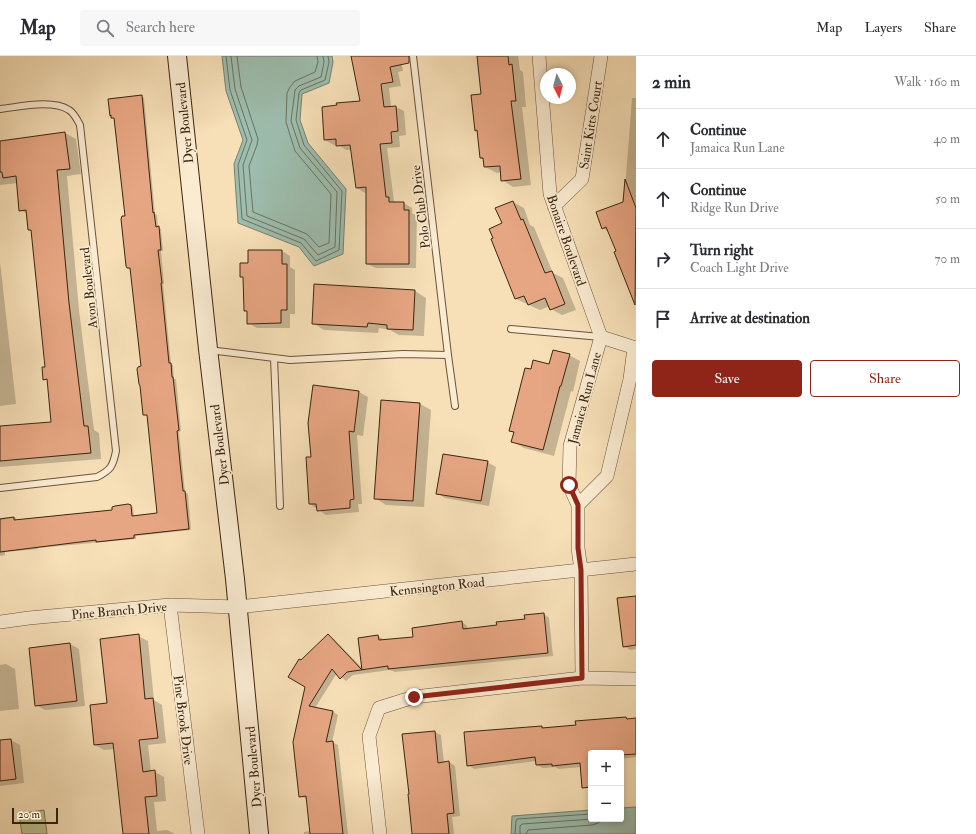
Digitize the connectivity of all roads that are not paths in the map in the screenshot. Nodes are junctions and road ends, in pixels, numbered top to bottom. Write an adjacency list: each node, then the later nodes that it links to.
1 (177, 56): 10 (main road, Dyer Boulevard)
2 (413, 56): 11 (lane, Polo Club Drive)
3 (539, 56): 6 (street, Bonaire Boulevard)
4 (601, 56): 6 (street, Saint Kitts Court)
5 (0, 110): 14 (lane, Avon Boulevard)
6 (554, 206): 8 (street, Bonaire Boulevard)
7 (511, 329): 8 (lane)
8 (601, 337): 9 (street); 15 (street, Jamaica Run Lane)
9 (635, 348): 15 (street)
10 (208, 349): 12 (lane); 20 (main road, Dyer Boulevard)
11 (448, 354): 12 (lane); 13 (lane, Polo Club Drive)
12 (274, 358): 16 (lane)
13 (455, 406)
14 (0, 488)
15 (578, 505): 18 (street, Jamaica Run Lane)
16 (280, 506)
17 (636, 564): 18 (street, Kennsington Road)
18 (581, 570): 20 (street, Kennsington Road); 22 (street, Jamaica Run Lane)
19 (170, 605): 20 (street, Pine Branch Drive); 21 (street, Pine Branch Drive); 24 (street, Pine Brook Drive)
20 (238, 607): 25 (main road, Dyer Boulevard)
21 (0, 622)
22 (582, 678): 23 (street); 26 (street)
23 (636, 679)
24 (198, 834)
25 (259, 834)
26 (380, 834)

